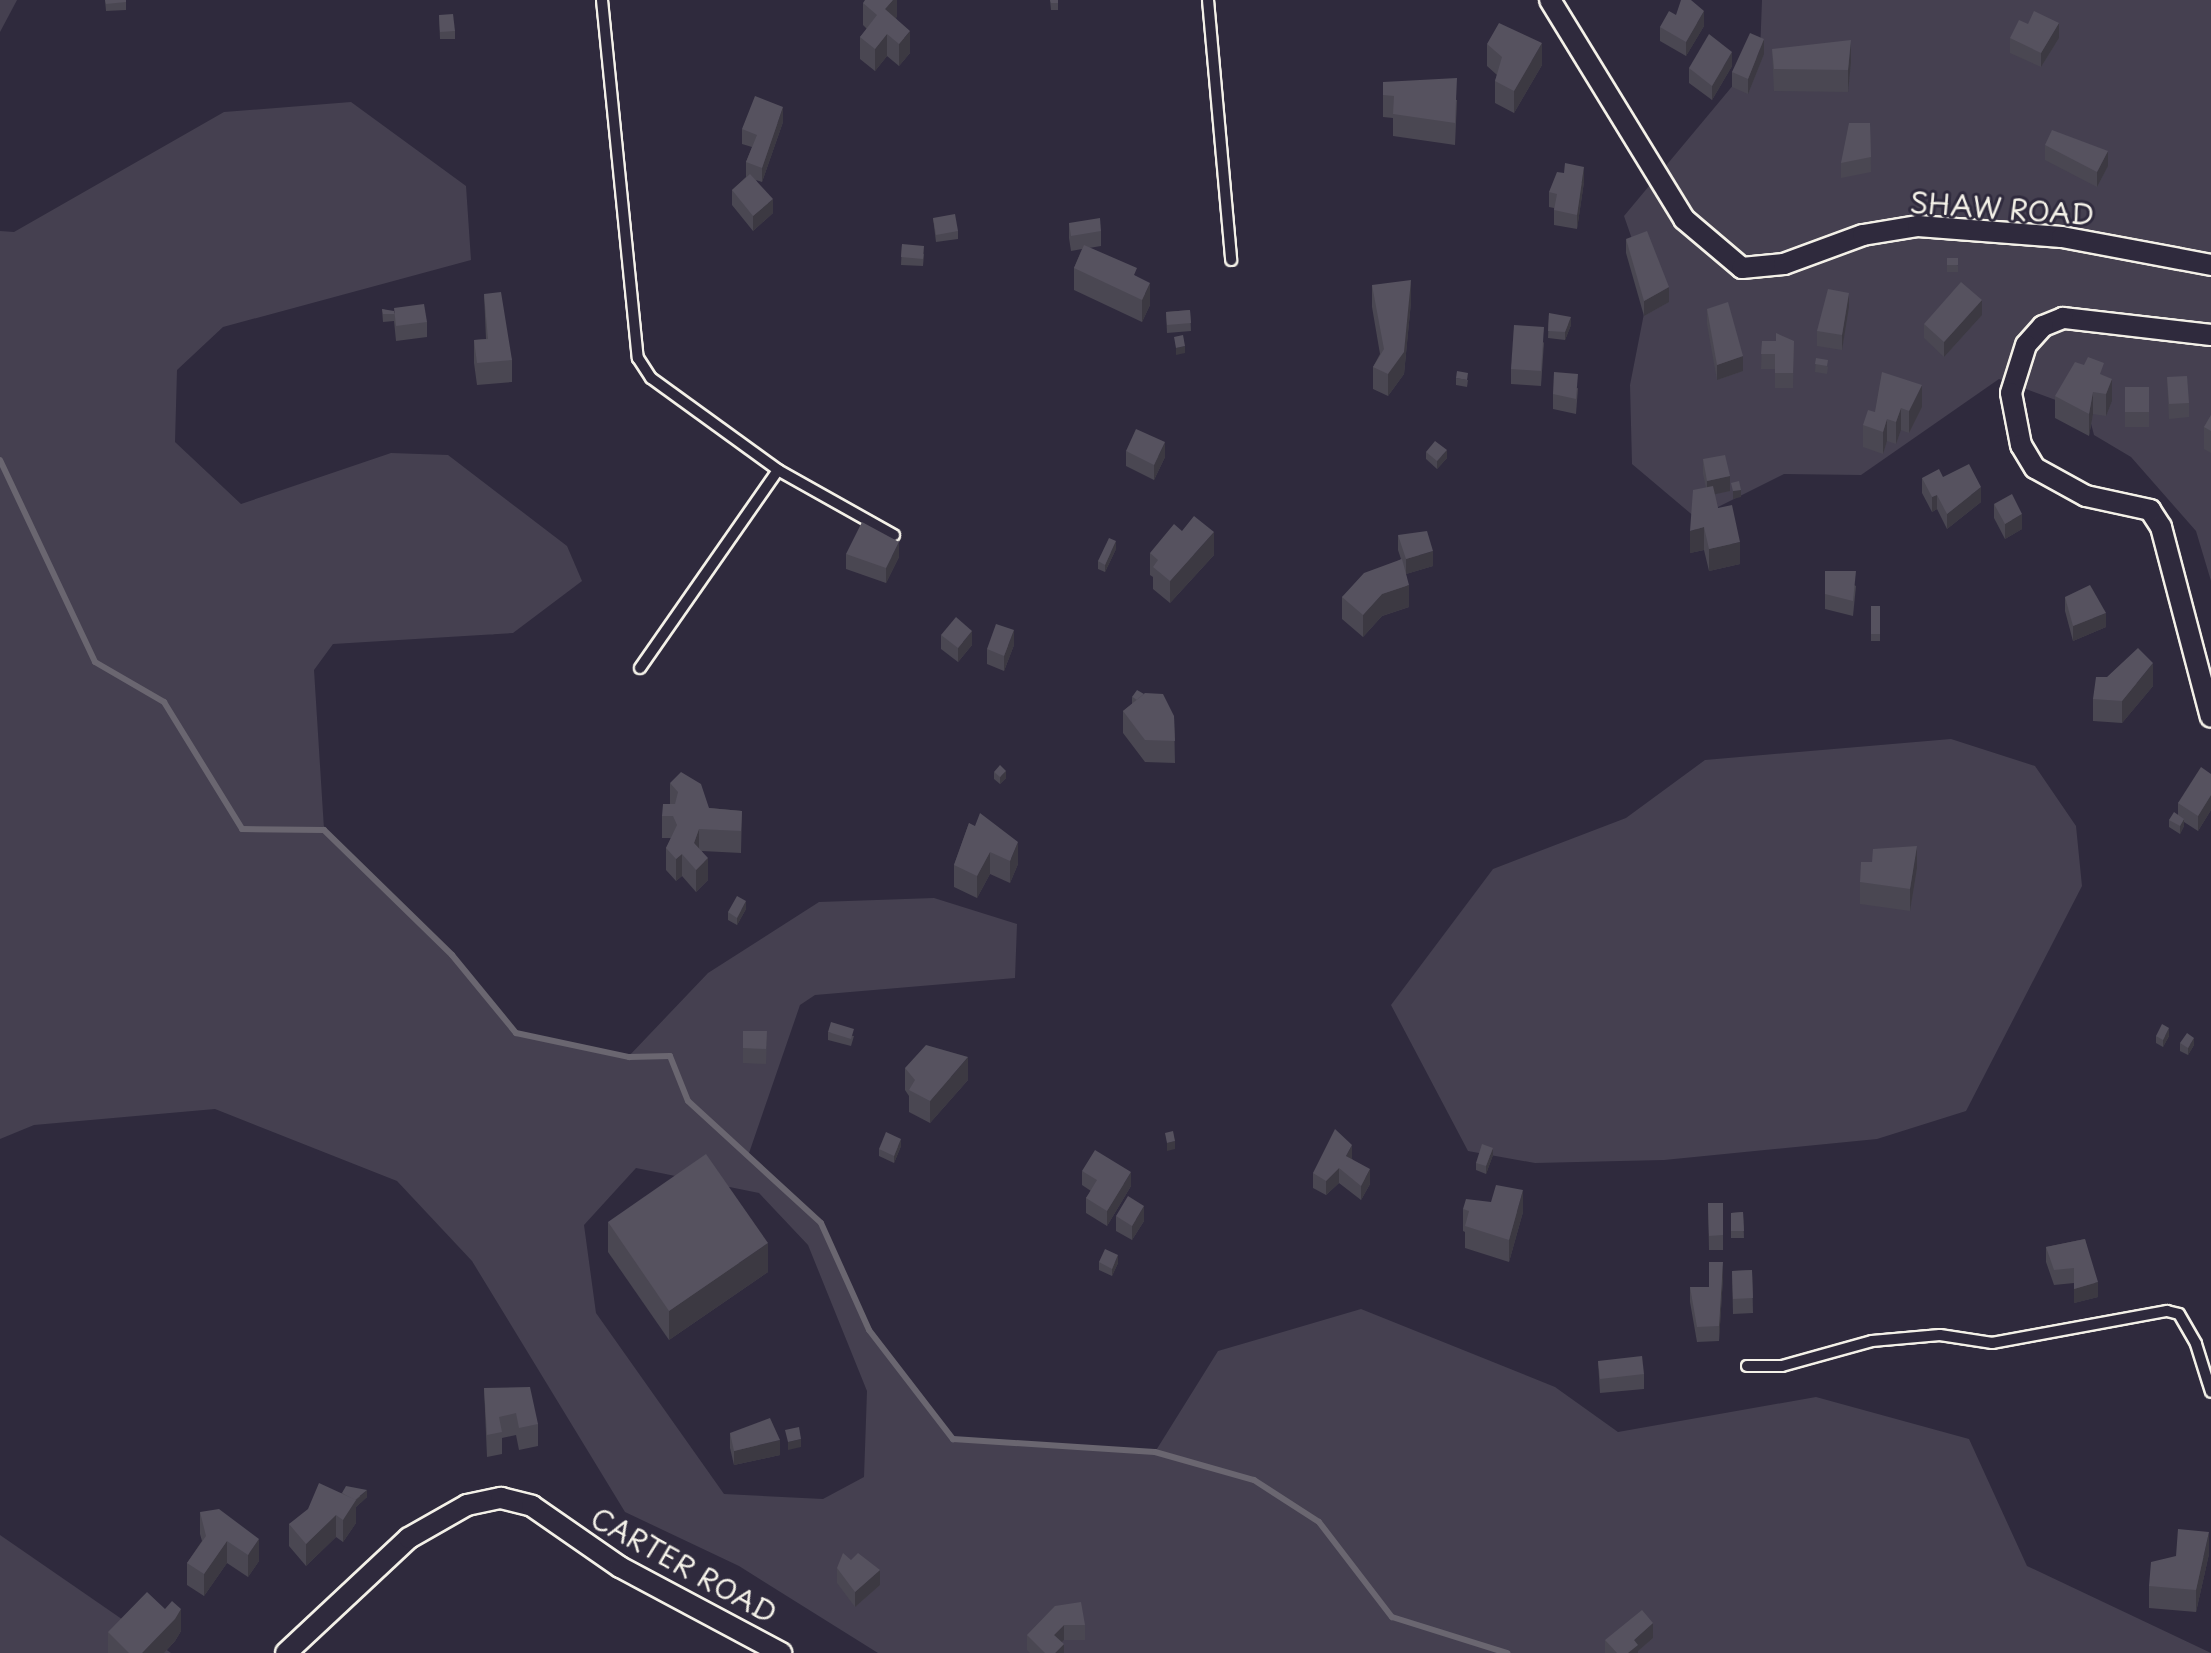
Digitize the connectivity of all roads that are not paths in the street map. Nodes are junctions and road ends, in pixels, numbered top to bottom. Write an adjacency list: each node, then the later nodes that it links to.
1 (602, 0): 7 (lane)
2 (1208, 0): 4 (lane)
3 (1550, 0): 5 (street, SHAW ROAD)
4 (1231, 260)
5 (2211, 265)
6 (2211, 335): 10 (street)
7 (778, 470): 8 (lane); 9 (lane)
8 (894, 535)
9 (640, 668)
10 (2211, 717)
11 (1747, 1366): 12 (lane)
12 (2211, 1392)
13 (286, 1653): 14 (street, CARTER ROAD)
14 (781, 1653)

